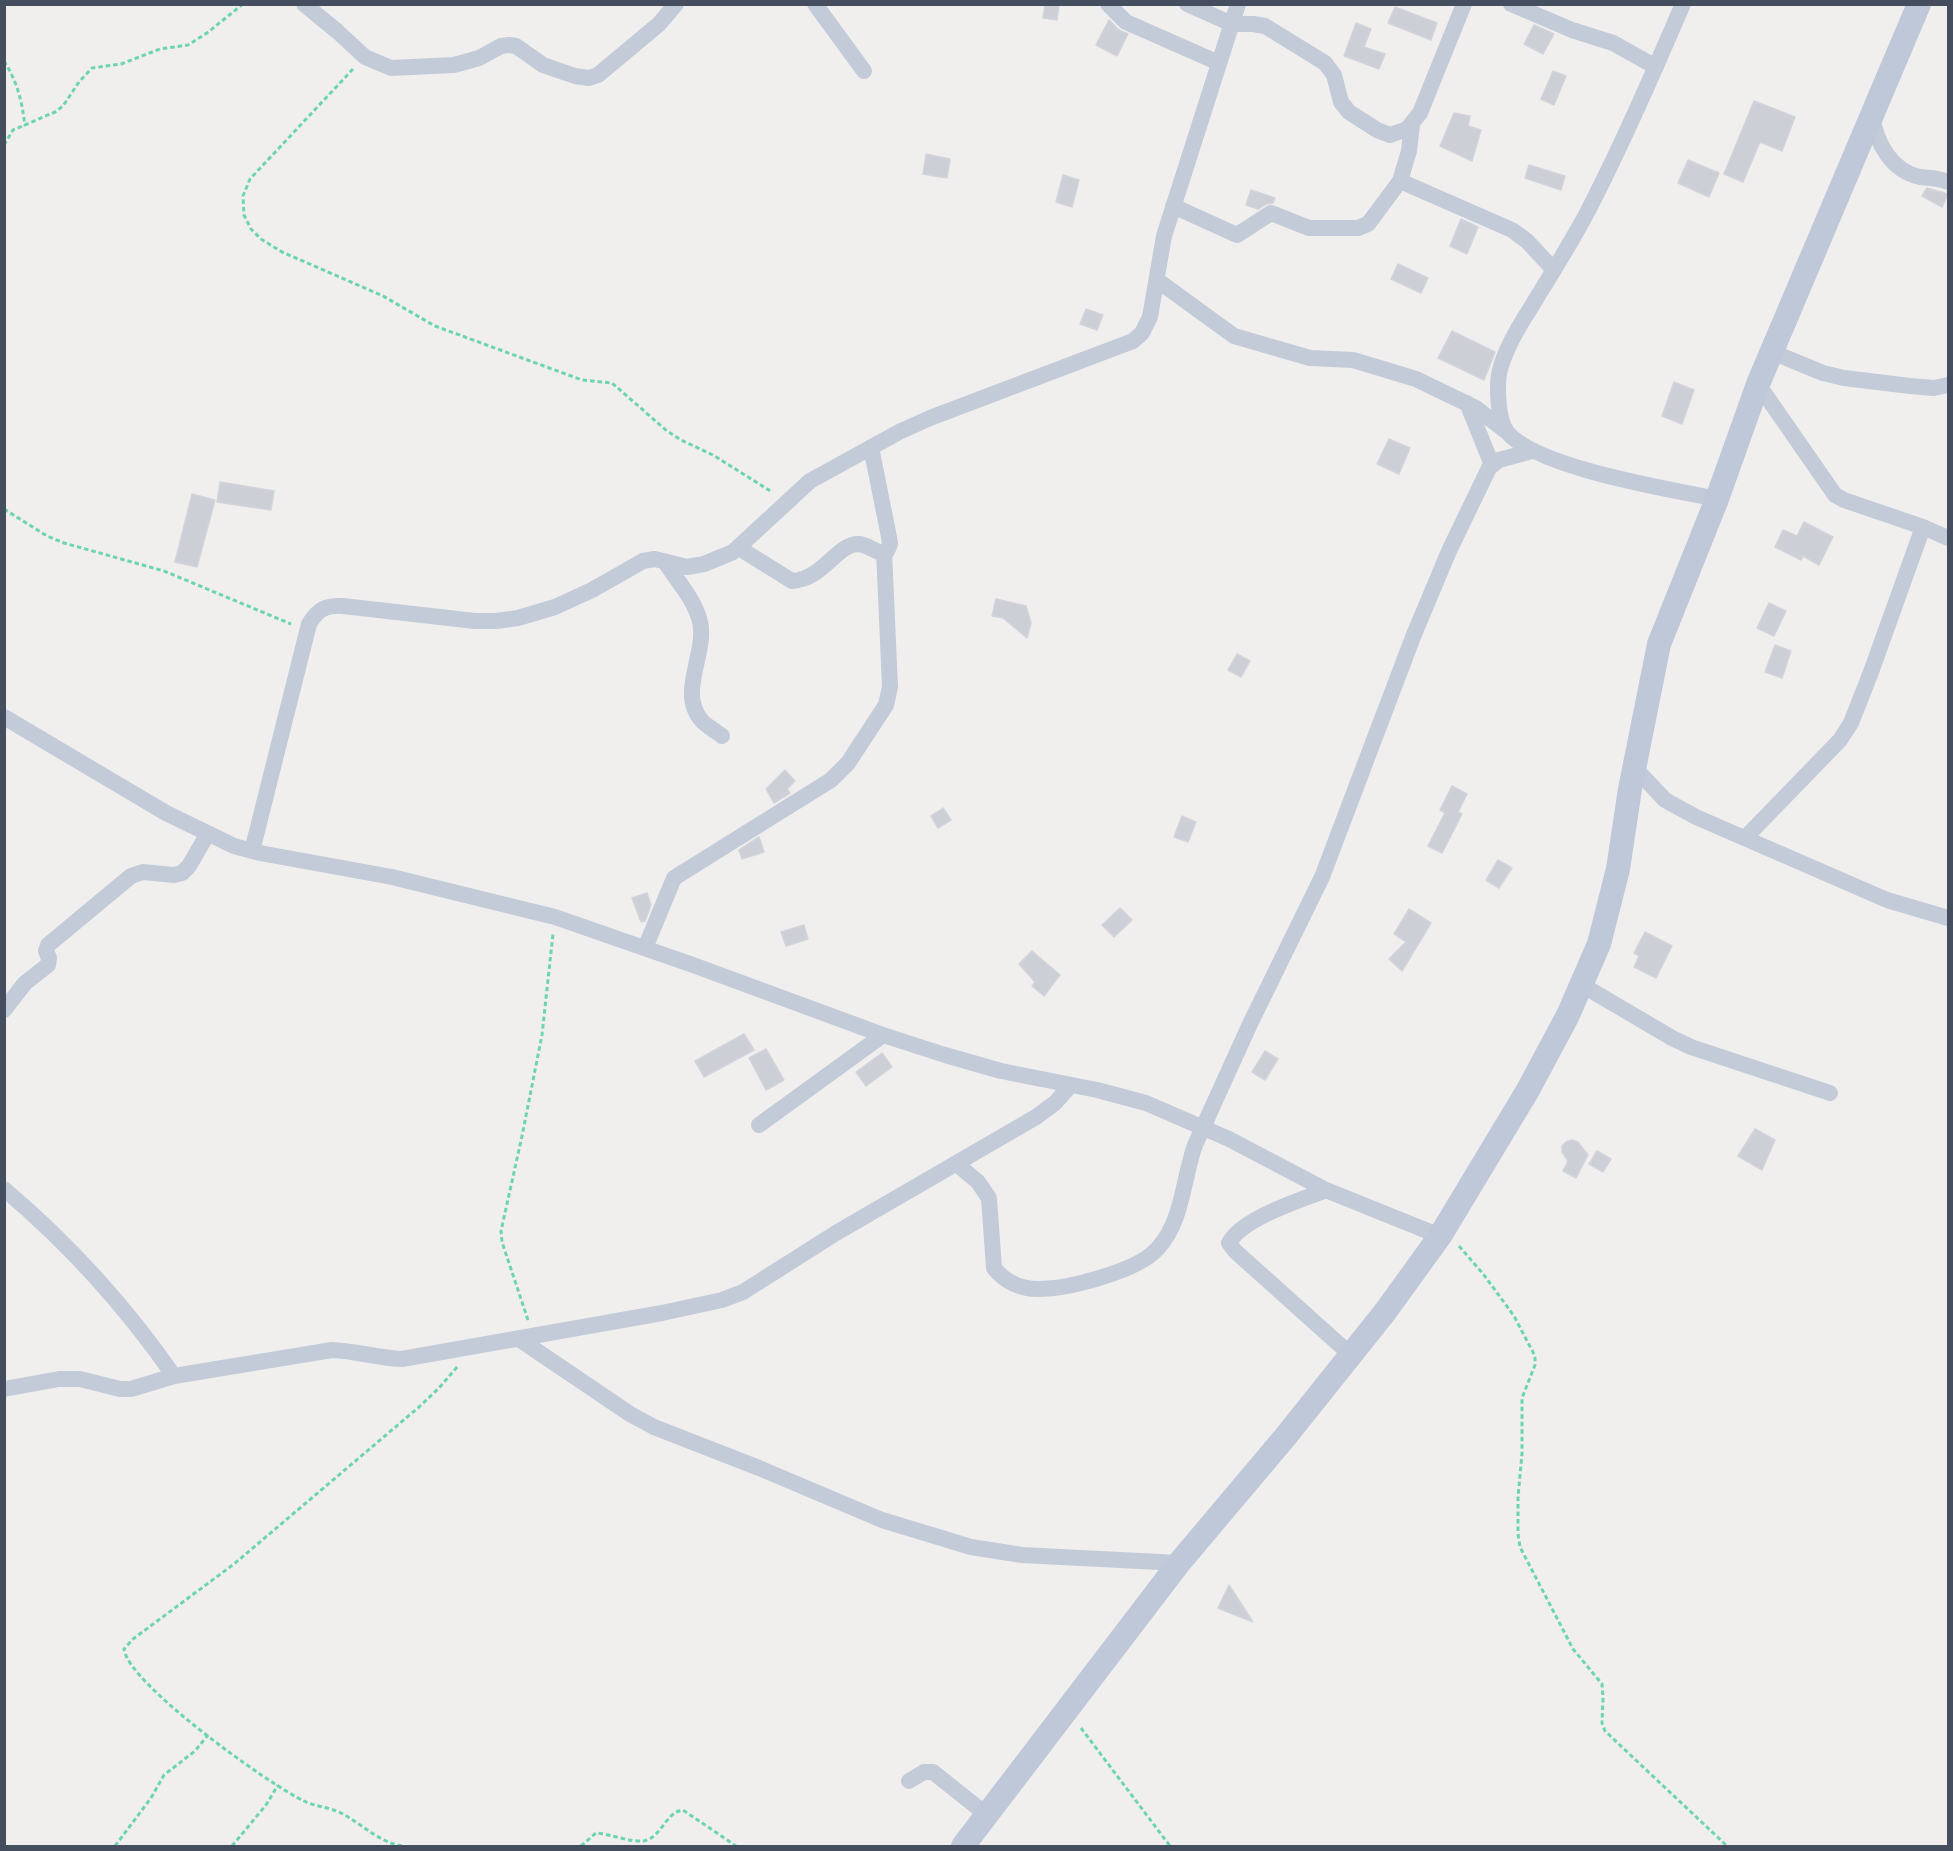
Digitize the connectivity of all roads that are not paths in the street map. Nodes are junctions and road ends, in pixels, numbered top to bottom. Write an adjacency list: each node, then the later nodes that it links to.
1 (304, 4): 2 (street)
2 (676, 4)
3 (815, 4): 14 (street)
4 (1108, 4): 12 (street)
5 (1187, 4): 11 (street)
6 (1238, 4): 11 (street)
7 (1464, 4): 16 (street)
8 (1511, 4): 13 (street)
9 (1683, 4): 13 (street)
10 (1919, 4): 15 (street)
11 (1232, 24): 12 (street); 16 (street)
12 (1219, 63): 19 (street)
13 (1656, 67): 20 (street)
14 (864, 71)
15 (1872, 116): 18 (street); 22 (street)
16 (1412, 125): 17 (street)
17 (1400, 181): 19 (street); 20 (street)
18 (1948, 182)
19 (1173, 206): 21 (street)
20 (1553, 269): 26 (street)
21 (1157, 280): 25 (street); 27 (street)
22 (1772, 352): 23 (street); 24 (street)
23 (1758, 384): 30 (street); 31 (street)
24 (1947, 387)
25 (1467, 403): 26 (street); 29 (street)
26 (1509, 435): 28 (street)
27 (871, 447): 33 (street); 34 (street)
28 (1532, 451): 29 (street); 30 (street)
29 (1492, 465): 50 (street)
30 (1717, 499): 38 (street)
31 (1923, 527): 32 (street); 40 (street)
32 (1948, 538)
33 (739, 548): 34 (street); 35 (street)
34 (884, 552): 43 (street)
35 (665, 562): 37 (street); 41 (street)
36 (4, 717): 39 (street)
37 (722, 736)
38 (1634, 767): 40 (street); 44 (street)
39 (207, 835): 41 (street); 45 (street)
40 (1745, 838): 42 (street)
41 (252, 851): 43 (street)
42 (1948, 918)
43 (645, 948): 46 (street)
44 (1582, 985): 48 (street); 54 (street)
45 (4, 1010)
46 (883, 1035): 47 (street); 49 (street)
47 (1070, 1086): 50 (street); 51 (street)
48 (1830, 1092)
49 (759, 1125)
50 (1204, 1128): 51 (street); 53 (street)
51 (957, 1164): 55 (street)
52 (4, 1189): 57 (street)
53 (1326, 1190): 54 (street); 56 (street)
54 (1442, 1233): 56 (street)
55 (526, 1337): 57 (street); 59 (street)
56 (1351, 1355): 59 (street)
57 (174, 1376): 58 (street)
58 (4, 1389)
59 (1179, 1563): 61 (street)
60 (909, 1781): 61 (street)
61 (987, 1815): 62 (street)
62 (963, 1846)

